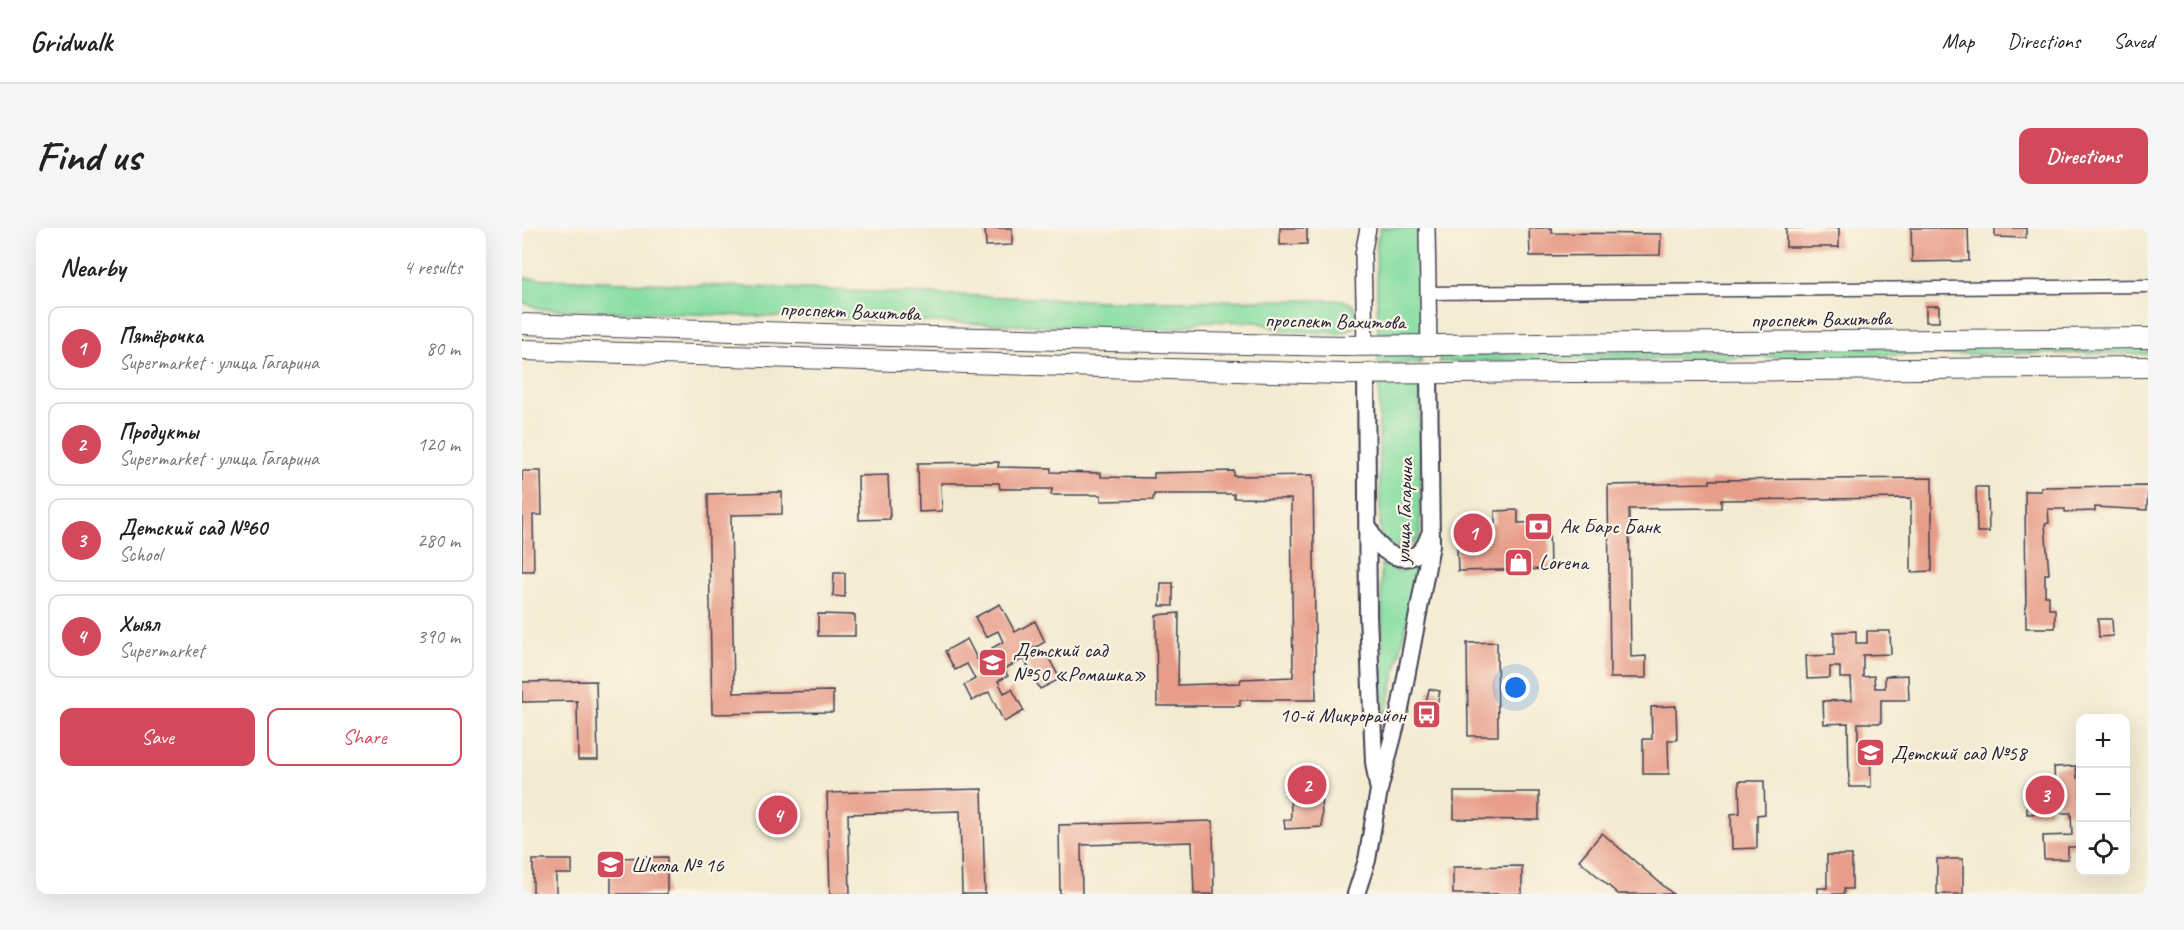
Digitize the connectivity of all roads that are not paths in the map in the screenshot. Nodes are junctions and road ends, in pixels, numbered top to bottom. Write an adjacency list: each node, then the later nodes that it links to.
1 (1368, 228): 7 (street, улица Гагарина)
2 (1427, 228): 4 (street, улица Гагарина)
3 (2148, 286): 4 (street)
4 (1427, 293): 8 (street, улица Гагарина)
5 (522, 324): 7 (main road, проспект Вахитова)
6 (2148, 338): 8 (main road, проспект Вахитова)
7 (1365, 346): 8 (main road, проспект Вахитова); 11 (main road, улица Гагарина)
8 (1429, 346): 12 (main road, улица Гагарина)
9 (522, 350): 11 (main road)
10 (2148, 367): 12 (main road)
11 (1366, 373): 12 (main road); 14 (main road, улица Гагарина)
12 (1429, 373): 13 (main road, улица Гагарина)
13 (1431, 523): 14 (main road); 15 (main road, улица Гагарина)
14 (1368, 525): 15 (main road, улица Гагарина)
15 (1378, 790): 16 (main road, улица Гагарина)
16 (1356, 894)

